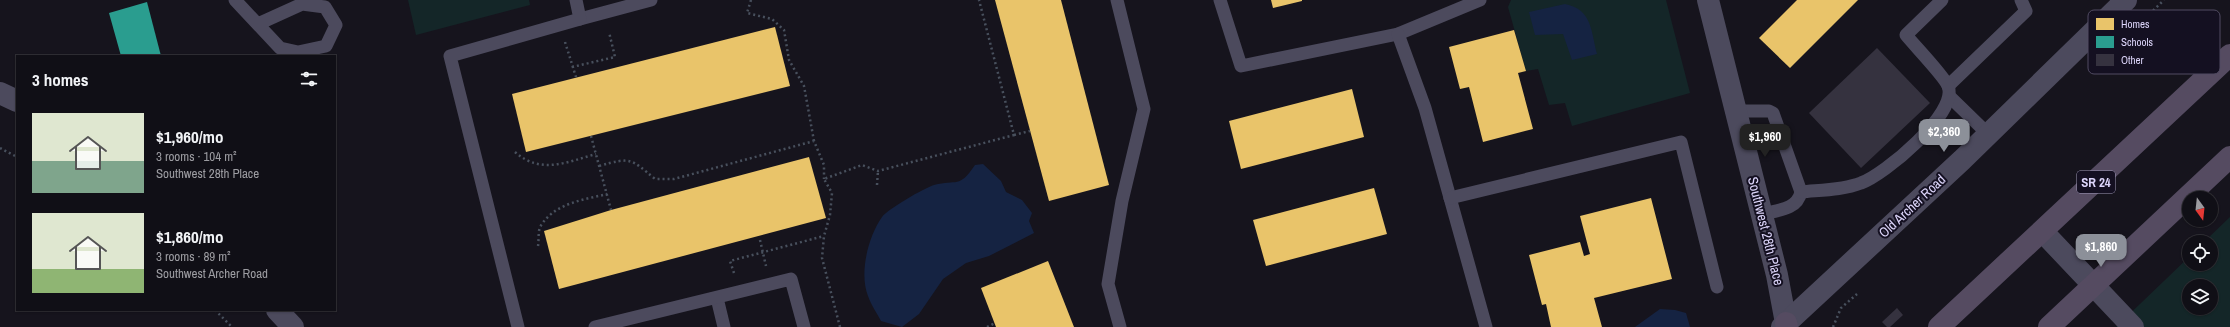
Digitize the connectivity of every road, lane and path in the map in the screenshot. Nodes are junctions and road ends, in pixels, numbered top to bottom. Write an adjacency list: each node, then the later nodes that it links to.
1 (235, 0): 15 (lane)
2 (576, 0): 14 (lane)
3 (651, 0): 14 (lane)
4 (752, 0): 33 (path)
5 (979, 0): 32 (path)
6 (1116, 0): 70 (lane)
7 (1220, 0): 16 (lane)
8 (1480, 0): 16 (lane)
9 (1708, 0): 28 (street, Southwest 28th Place)
10 (1942, 0): 25 (lane)
11 (2126, 0): 13 (street, Old Archer Road)
12 (2023, 5): 25 (lane)
13 (2116, 10)
14 (580, 20): 64 (lane)
15 (258, 24): 15 (lane)
16 (1398, 34): 45 (lane)
17 (2088, 37): 30 (street, Old Archer Road)
18 (564, 40): 22 (path)
19 (614, 52): 22 (path)
20 (2230, 55): 21 (main road, SR 24)
21 (2220, 64)
22 (572, 67): 24 (path)
23 (2210, 74): 48 (main road, SR 24)
24 (576, 77)
25 (1949, 91): 30 (lane); 43 (lane)
26 (0, 92): 27 (street)
27 (16, 100)
28 (1736, 111): 43 (lane); 47 (street, Southwest 28th Place)
29 (1030, 131): 32 (path)
30 (1988, 134): 61 (street, Old Archer Road)
31 (591, 136): 36 (path)
32 (1014, 136): 40 (path)
33 (814, 142): 39 (path); 41 (path)
34 (0, 148): 37 (path)
35 (515, 152): 36 (path)
36 (596, 154): 39 (path)
37 (16, 156)
38 (2230, 157): 55 (main road)
39 (600, 166): 44 (path)
40 (878, 171): 41 (path); 42 (path)
41 (824, 179): 49 (path)
42 (877, 185)
43 (1802, 192): 47 (lane)
44 (607, 194): 46 (path); 51 (path)
45 (1450, 198): 56 (lane); 71 (lane)
46 (611, 210)
47 (1762, 214): 61 (street, Southwest 28th Place)
48 (2042, 232): 55 (street); 72 (main road, SR 24)
49 (824, 236): 52 (path); 68 (path)
50 (760, 240): 52 (path)
51 (538, 246)
52 (763, 253): 53 (path); 54 (path)
53 (767, 267)
54 (733, 271)
55 (2094, 285): 73 (main road); 74 (street)
56 (1717, 287)
57 (716, 298): 65 (lane); 66 (lane); 67 (lane)
58 (216, 311): 62 (path)
59 (278, 311): 63 (street)
60 (995, 324): 69 (path)
61 (1785, 326)
62 (232, 327)
63 (293, 327)
64 (518, 327)
65 (595, 327)
66 (724, 327)
67 (804, 327)
68 (840, 327)
69 (987, 327)
70 (1120, 327)
71 (1486, 327)
72 (1939, 327)
73 (2049, 327)
74 (2133, 327)

